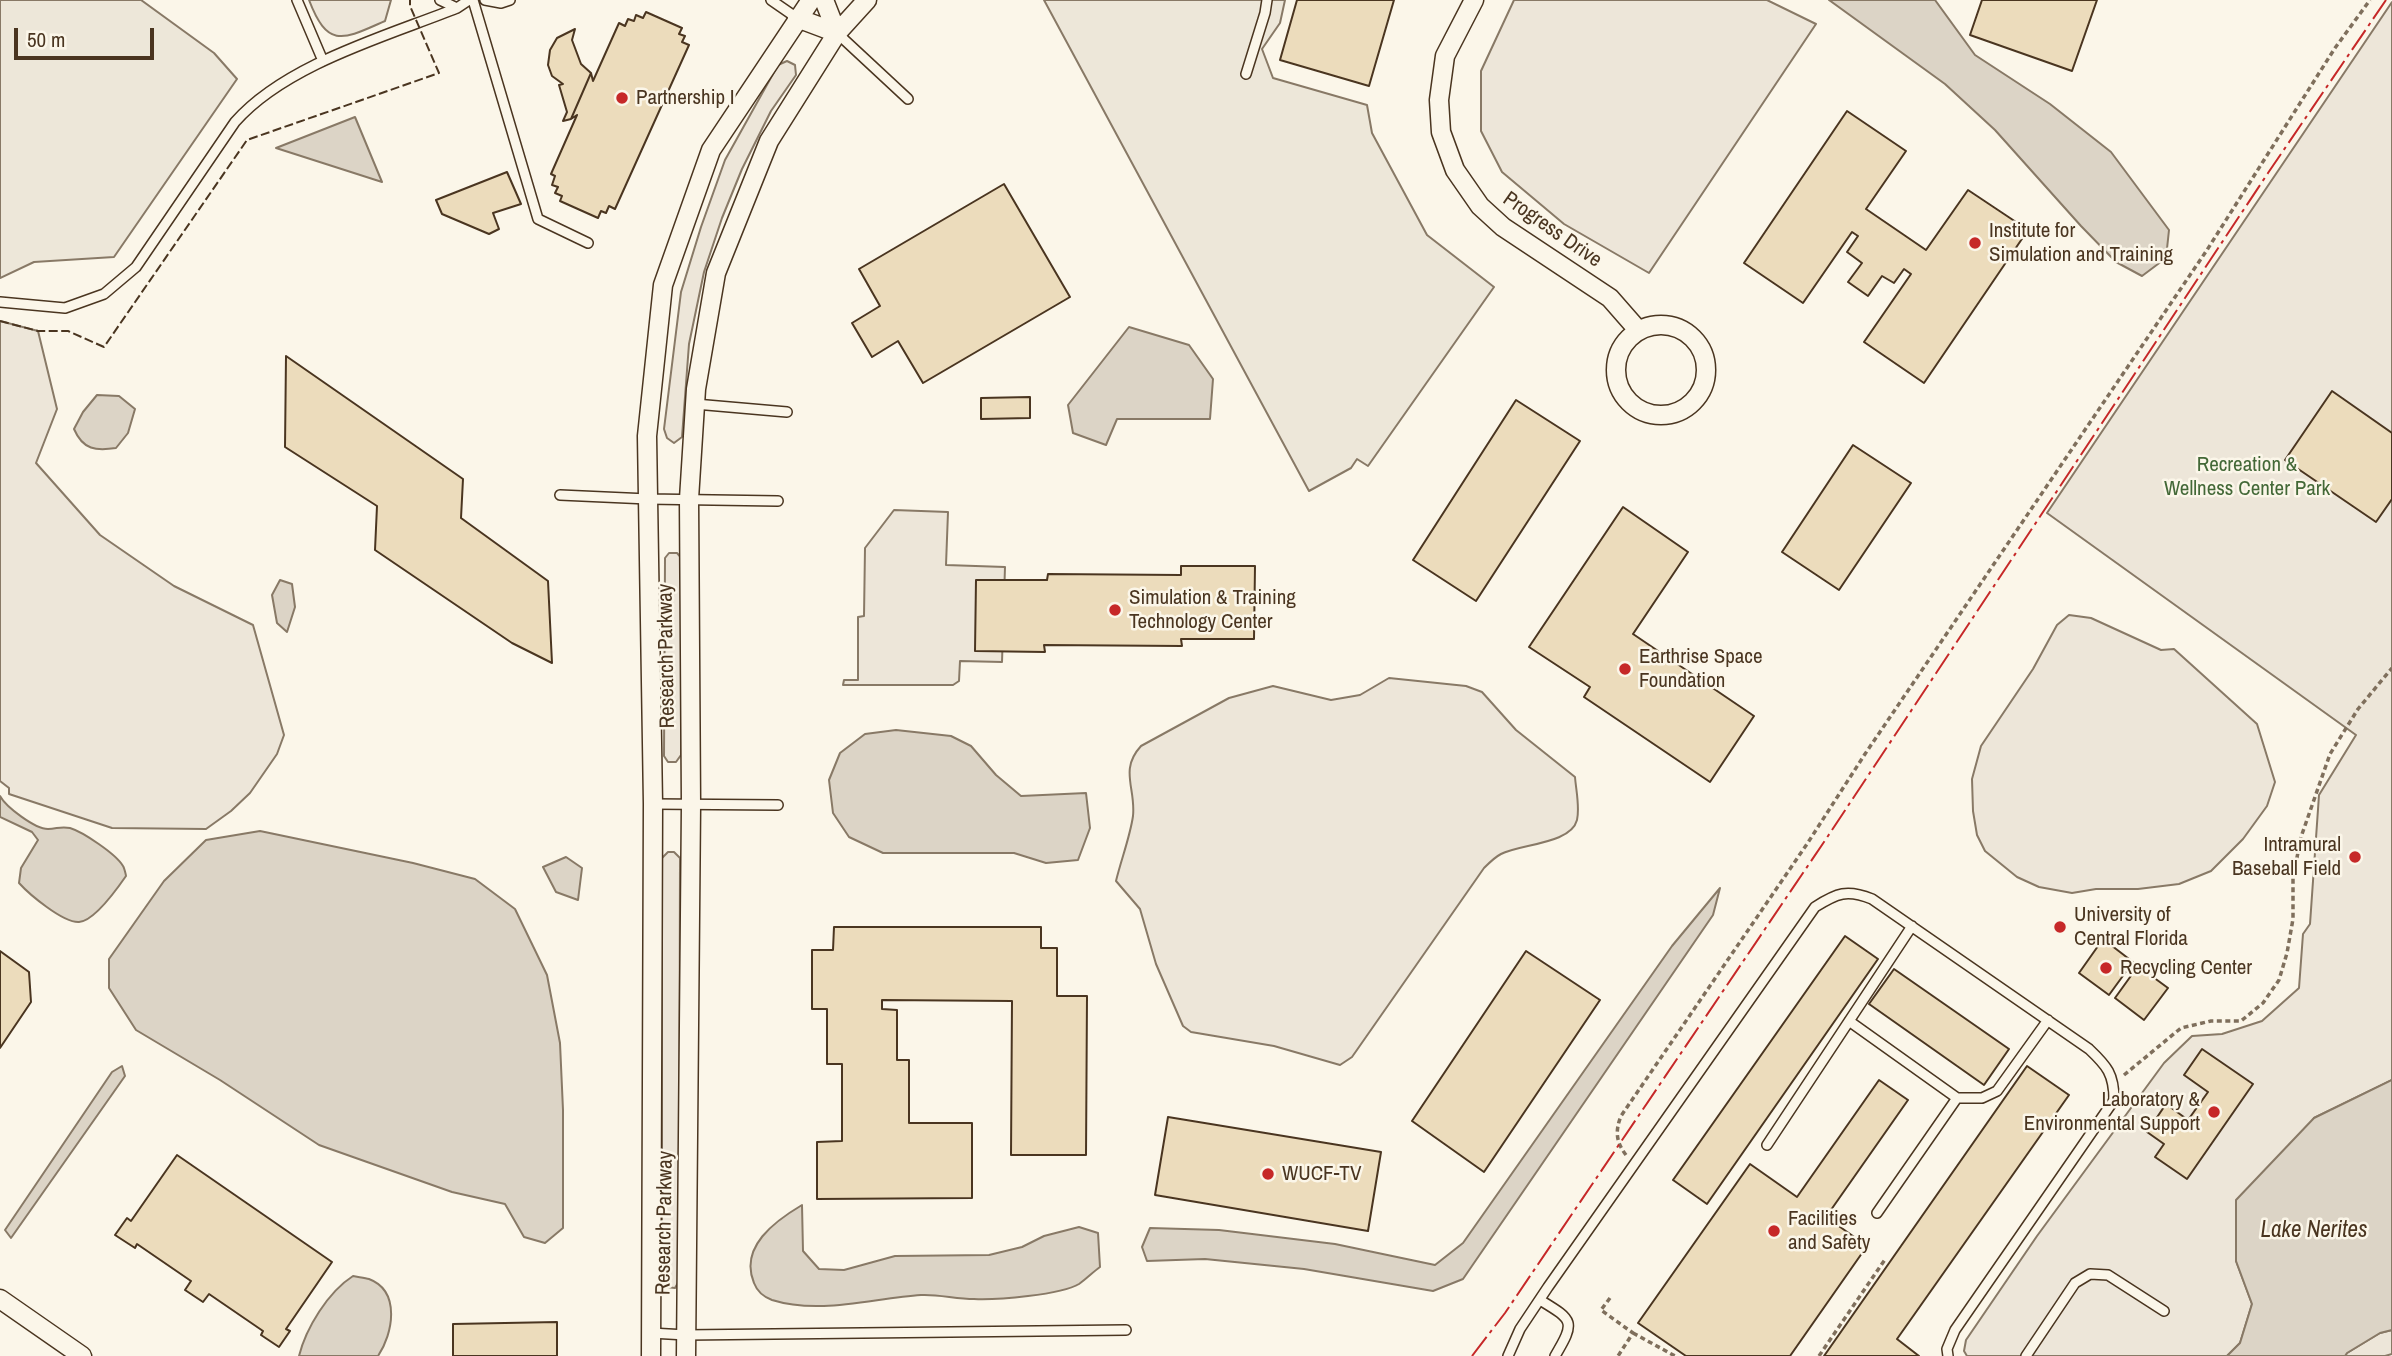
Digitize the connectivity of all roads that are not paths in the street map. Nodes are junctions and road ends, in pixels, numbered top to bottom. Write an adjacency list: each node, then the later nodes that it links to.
1 (297, 0): 15 (lane)
2 (440, 0): 12 (lane)
3 (471, 0): 12 (lane); 18 (lane)
4 (485, 0): 5 (lane)
5 (510, 0)
6 (771, 0): 13 (lane)
7 (811, 0): 13 (street, Research Parkway)
8 (824, 0): 14 (street)
9 (867, 0): 14 (street, Research Parkway)
10 (1268, 0): 16 (lane)
11 (1474, 0): 20 (street, Progress Drive)
12 (457, 8): 15 (lane)
13 (797, 18): 14 (street); 24 (street, Research Parkway)
14 (837, 33): 17 (lane); 21 (street, Research Parkway)
15 (323, 61): 19 (lane)
16 (1246, 74)
17 (908, 99)
18 (589, 243)
19 (0, 302)
20 (1638, 330): 20 (street)
21 (695, 404): 22 (lane); 25 (street, Research Parkway)
22 (787, 412)
23 (560, 495): 24 (lane)
24 (648, 499): 25 (lane); 27 (street, Research Parkway)
25 (689, 499): 26 (lane); 28 (street, Research Parkway)
26 (778, 501)
27 (653, 804): 28 (lane); 40 (street, Research Parkway)
28 (691, 804): 29 (lane); 41 (street, Research Parkway)
29 (778, 805)
30 (1912, 926): 31 (lane); 32 (lane); 37 (lane)
31 (2048, 1020): 33 (lane); 47 (lane)
32 (1849, 1021): 33 (lane); 34 (lane)
33 (1957, 1098): 35 (lane)
34 (1767, 1145)
35 (1877, 1213)
36 (0, 1299): 42 (street)
37 (1540, 1300): 45 (lane); 46 (lane)
38 (2164, 1311): 48 (lane)
39 (1126, 1330): 41 (lane)
40 (651, 1333): 41 (lane); 43 (street, Research Parkway)
41 (686, 1335): 44 (street, Research Parkway)
42 (82, 1356)
43 (651, 1356)
44 (686, 1356)
45 (1508, 1356)
46 (1555, 1356)
47 (1948, 1356)
48 (2026, 1356)

